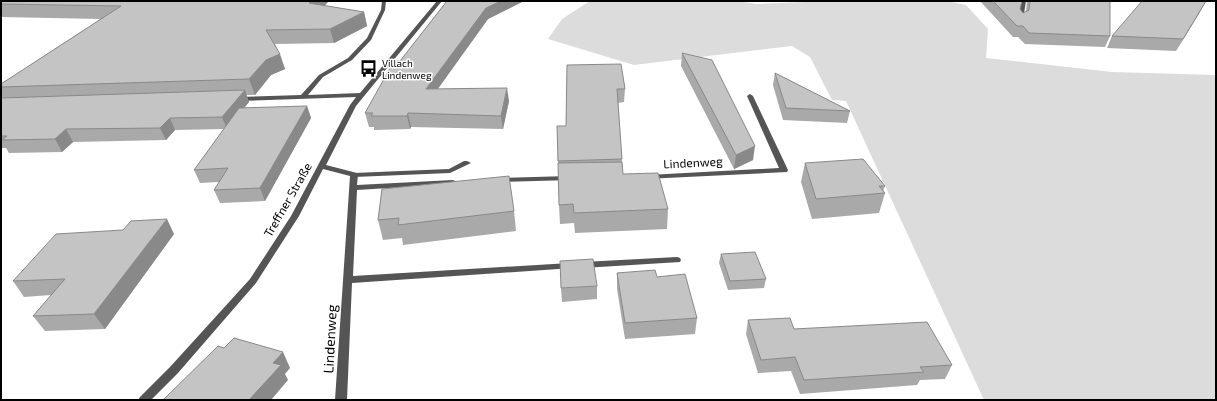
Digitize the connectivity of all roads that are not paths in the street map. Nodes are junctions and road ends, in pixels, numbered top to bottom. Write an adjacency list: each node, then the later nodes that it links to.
1 (384, 1): 7 (street)
2 (440, 1): 5 (street, Treffner Straße)
3 (1024, 1): 4 (street)
4 (1020, 20)
5 (360, 95): 7 (street); 10 (street, Treffner Straße)
6 (750, 96): 12 (street, Lindenweg)
7 (303, 97): 8 (street)
8 (232, 99)
9 (467, 163): 11 (street)
10 (322, 166): 11 (street); 19 (street, Treffner Straße)
11 (354, 175): 16 (street, Lindenweg)
12 (636, 177)
13 (574, 178): 14 (street)
14 (489, 180)
15 (465, 182): 16 (street)
16 (354, 188): 18 (street, Lindenweg)
17 (677, 260): 18 (street)
18 (347, 280): 20 (street, Lindenweg)
19 (144, 400)
20 (341, 400)

